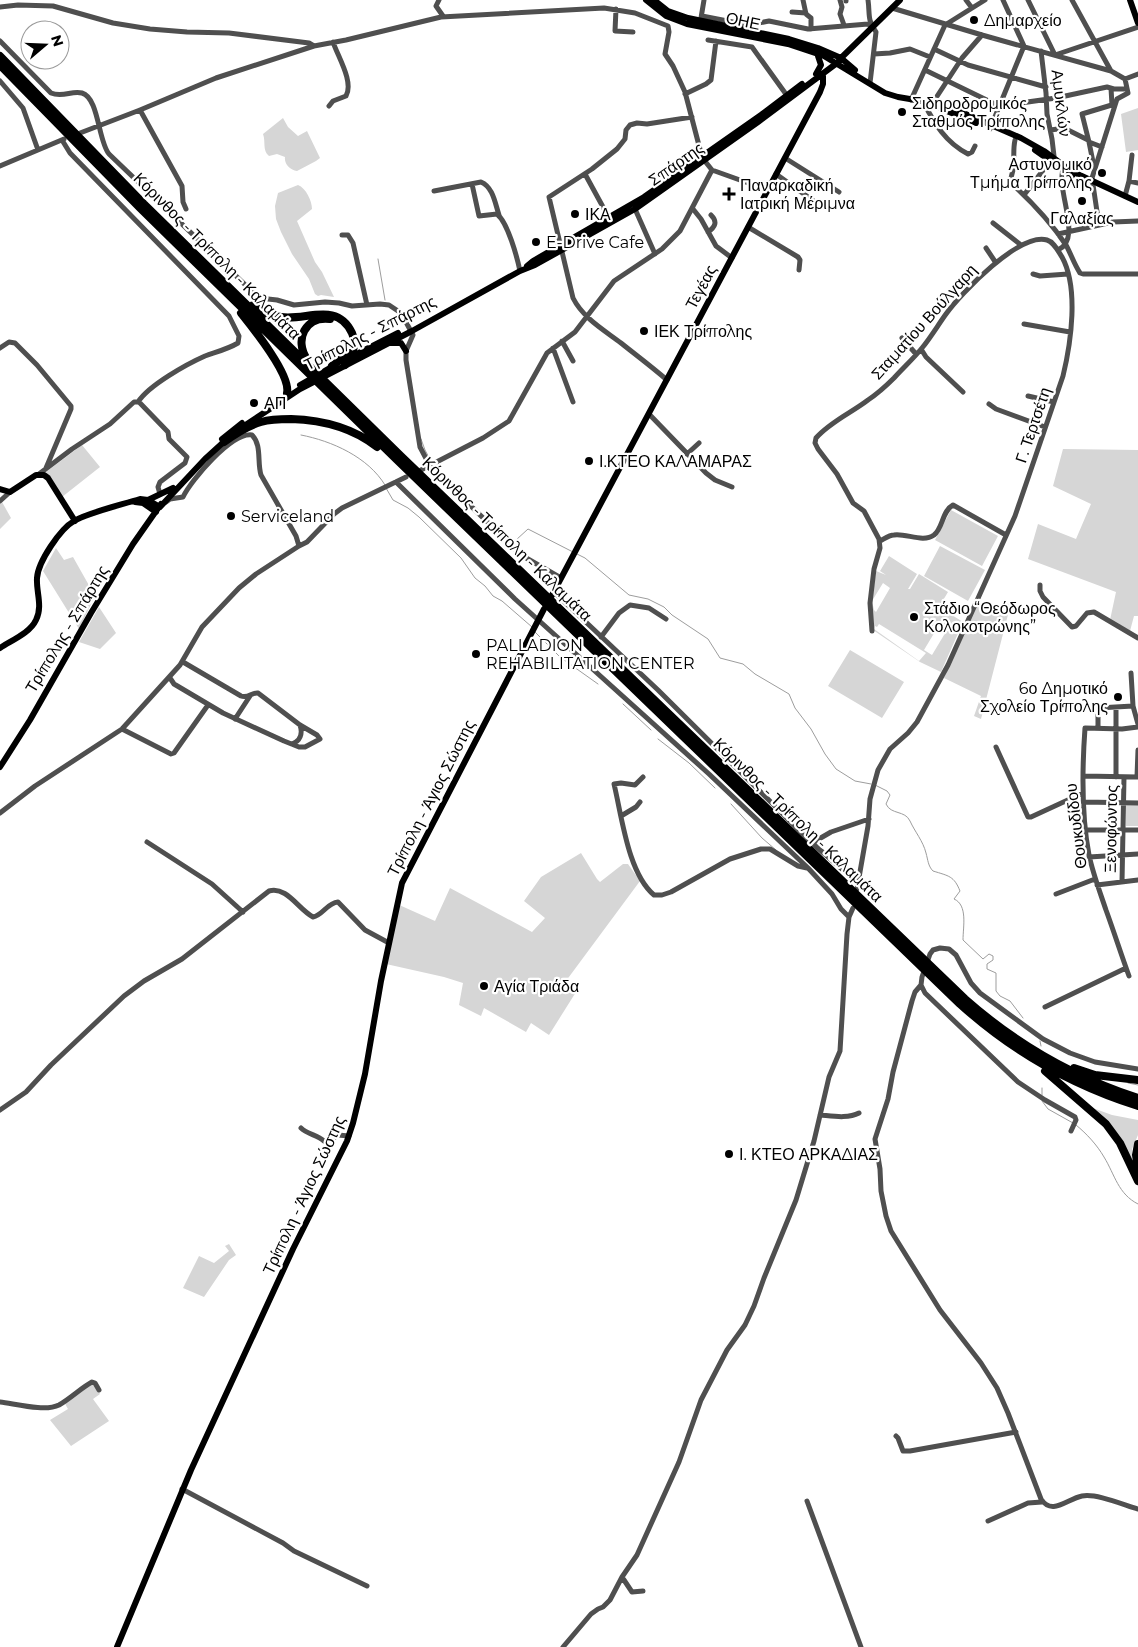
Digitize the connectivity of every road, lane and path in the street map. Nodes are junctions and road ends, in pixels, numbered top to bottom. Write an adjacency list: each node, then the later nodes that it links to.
1 (439, 0): 22 (street)
2 (646, 0): 23 (main road, ΟΗΕ)
3 (654, 0): 23 (main road, ΟΗΕ)
4 (704, 0): 23 (street)
5 (803, 0): 21 (street)
6 (840, 0): 25 (street)
7 (868, 0): 27 (street)
8 (898, 0): 17 (main road)
9 (966, 0): 18 (street)
10 (985, 0): 18 (street)
11 (1003, 0): 37 (street)
12 (1028, 0): 42 (street)
13 (1072, 0): 34 (street)
14 (1130, 0): 26 (main road)
15 (54, 3): 16 (street); 36 (street)
16 (0, 7)
17 (892, 8): 24 (street); 27 (main road)
18 (972, 8): 24 (street)
19 (616, 9): 22 (street); 29 (street); 63 (street)
20 (792, 12): 21 (street)
21 (806, 13): 28 (street)
22 (443, 16): 35 (street)
23 (701, 21): 28 (street); 40 (main road, ΟΗΕ); 45 (main road, ΟΗΕ)
24 (945, 24): 30 (street); 38 (street)
25 (844, 25): 27 (street); 28 (street)
26 (1138, 25): 34 (street)
27 (872, 27): 41 (street); 45 (main road)
28 (811, 29)
29 (634, 32)
30 (982, 36): 37 (street); 46 (street)
31 (708, 40): 33 (street)
32 (0, 41): 74 (street)
33 (716, 41): 63 (street); 64 (street)
34 (1095, 41): 42 (street); 49 (street)
35 (333, 42): 36 (street); 70 (street)
36 (314, 46): 72 (street)
37 (1024, 46): 39 (street); 53 (street)
38 (934, 49): 44 (street); 46 (street)
39 (1041, 51): 42 (street); 59 (street, Αμυκλών)
40 (817, 53): 45 (main road, ΟΗΕ); 50 (main road)
41 (874, 54): 44 (street); 58 (street)
42 (1055, 55): 49 (street)
43 (0, 56): 133 (highway, Κόρινθος - Τρίπολη - Καλαμάτα)
44 (930, 57): 48 (street)
45 (837, 60): 50 (main road, Σπάρτης); 51 (main road, Σπάρτης); 58 (main road)
46 (960, 61): 53 (street); 56 (street)
47 (0, 65): 132 (highway, Κόρινθος - Τρίπολη - Καλαμάτα)
48 (925, 70): 56 (street); 66 (street)
49 (1111, 71): 54 (street)
50 (816, 74): 64 (main road, Σπάρτης)
51 (823, 74): 57 (main road, Σπάρτης); 62 (main road, Τεγέας)
52 (1138, 74): 54 (street)
53 (1011, 77): 59 (street); 71 (street)
54 (1126, 78): 61 (street)
55 (0, 81): 82 (street)
56 (946, 82): 68 (street); 71 (street)
57 (811, 83): 62 (main road); 64 (main road, Σπάρτης)
58 (870, 83): 66 (main road)
59 (1046, 87): 65 (street, Αμυκλών)
60 (1111, 88): 61 (street); 65 (street); 69 (street)
61 (1128, 91): 69 (street)
62 (820, 92): 85 (main road, Τεγέας)
63 (685, 94): 73 (street)
64 (788, 98): 84 (main road, Σπάρτης)
65 (1046, 99): 71 (street); 76 (street, Αμυκλών)
66 (911, 100): 67 (main road)
67 (923, 102): 68 (main road); 80 (street)
68 (932, 104): 75 (main road)
69 (1114, 105): 79 (street); 81 (street)
70 (329, 106)
71 (999, 106): 75 (street)
72 (140, 110): 74 (street); 105 (street)
73 (692, 117): 84 (street); 91 (street)
74 (99, 126): 77 (street); 135 (street)
75 (990, 127): 78 (main road); 86 (main road)
76 (1051, 130): 79 (street); 86 (street, Αμυκλών)
77 (80, 133)
78 (1016, 140): 86 (main road); 100 (street)
79 (1089, 141): 81 (street); 89 (street)
80 (975, 146)
81 (1102, 147): 89 (street)
82 (38, 150): 87 (street); 158 (street)
83 (1132, 155): 93 (street)
84 (703, 158): 90 (street); 106 (main road, Σπάρτης); 110 (main road, Σπάρτης)
85 (785, 158): 92 (main road, Τεγέας); 99 (street)
86 (1052, 160): 88 (main road); 100 (street)
87 (0, 166)
88 (1064, 168): 94 (main road); 116 (street)
89 (1095, 168): 94 (street)
90 (712, 170): 97 (street); 107 (street)
91 (585, 174): 110 (street); 121 (street)
92 (776, 174): 97 (main road, Τεγέας); 102 (street)
93 (1129, 181): 95 (street); 101 (street)
94 (1092, 183): 101 (main road); 104 (main road); 113 (street)
95 (1138, 183)
96 (472, 184): 98 (street); 108 (street); 108 (street)
97 (768, 190): 114 (main road, Τεγέας)
98 (434, 191)
99 (839, 192)
100 (1024, 195): 117 (street)
101 (1125, 196): 103 (main road)
102 (815, 202)
103 (1138, 202)
104 (1138, 206)
105 (186, 209)
106 (635, 209): 121 (main road, Σπάρτης); 124 (street)
107 (693, 209): 115 (street); 124 (street)
108 (499, 215): 128 (street)
109 (711, 215): 115 (street)
110 (609, 218): 121 (main road, Σπάρτης)
111 (1138, 221): 113 (street)
112 (993, 224): 120 (street)
113 (1099, 225): 116 (street)
114 (748, 228): 125 (main road, Τεγέας); 127 (street)
115 (708, 232): 125 (street)
116 (1069, 232): 117 (street); 119 (street)
117 (1058, 234): 119 (street)
118 (342, 235): 135 (street)
119 (1066, 244): 123 (street); 131 (street)
120 (1021, 245): 123 (street, Σταματίου Βούλγαρη); 126 (street, Σταματίου Βούλγαρη)
121 (561, 248): 128 (main road, Σπάρτης); 136 (street)
122 (986, 248): 126 (street)
123 (1058, 250): 130 (street, Γ. Τερτσέτη)
124 (654, 254): 136 (street)
125 (732, 258): 153 (main road, Τεγέας)
126 (996, 263): 145 (street, Σταματίου Βούλγαρη)
127 (799, 270)
128 (520, 271): 134 (main road, Σπάρτης)
129 (1033, 274): 130 (street)
130 (1068, 274): 139 (street, Γ. Τερτσέτη)
131 (1138, 274)
132 (216, 283): 152 (highway, Κόρινθος - Τρίπολη - Καλαμάτα); 156 (highway)
133 (231, 289): 148 (highway); 152 (highway, Κόρινθος - Τρίπολη - Καλαμάτα)
134 (458, 305): 138 (main road, Τρίπολης - Σπάρτης)
135 (367, 306): 138 (street)
136 (586, 316): 141 (street); 153 (street)
137 (1024, 324): 139 (street)
138 (411, 329): 142 (main road, Τρίπολης - Σπάρτης); 146 (street); 148 (main road, Τρίπολης - Σπάρτης)
139 (1070, 332): 160 (street, Γ. Τερτσέτη)
140 (902, 338): 147 (street)
141 (562, 341): 144 (street); 149 (street)
142 (388, 344): 146 (main road); 150 (main road, Τρίπολης - Σπάρτης)
143 (0, 348): 169 (street)
144 (553, 348): 159 (street); 168 (street)
145 (921, 349): 147 (street, Σταματίου Βούλγαρη); 155 (street)
146 (406, 351): 168 (street)
147 (916, 354): 184 (street, Σταματίου Βούλγαρη)
148 (350, 358): 150 (highway); 151 (main road, Τρίπολης - Σπάρτης)
149 (573, 361)
150 (345, 365): 164 (main road, Τρίπολης - Σπάρτης)
151 (332, 366): 152 (highway, Κόρινθος - Τρίπολη - Καλαμάτα); 156 (main road, Τρίπολης - Σπάρτης)
152 (310, 368): 154 (highway, Κόρινθος - Τρίπολη - Καλαμάτα); 154 (highway, Κόρινθος - Τρίπολη - Καλαμάτα)
153 (667, 380): 162 (main road, Τεγέας)
154 (323, 384): 167 (highway, Κόρινθος - Τρίπολη - Καλαμάτα); 246 (highway, Κόρινθος - Τρίπολη - Καλαμάτα)
155 (963, 392)
156 (287, 393): 177 (main road, Τρίπολης - Σπάρτης)
157 (1028, 396): 160 (street)
158 (138, 402): 169 (street); 178 (street)
159 (573, 402)
160 (1054, 402): 163 (street, Γ. Τερτσέτη)
161 (989, 404): 163 (street)
162 (649, 414): 166 (street); 186 (main road, Τεγέας)
163 (1045, 428): 183 (street, Γ. Τερτσέτη)
164 (224, 442): 167 (highway); 177 (main road, Τρίπολης - Σπάρτης)
165 (699, 443): 166 (street)
166 (687, 454): 174 (street)
167 (397, 460): 246 (highway, Κόρινθος - Τρίπολη - Καλαμάτα)
168 (431, 465): 170 (street); 186 (street)
169 (46, 469): 171 (street)
170 (421, 470)
171 (40, 474): 176 (main road); 182 (main road)
172 (406, 477): 173 (street)
173 (393, 483): 185 (street); 191 (street)
174 (732, 487)
175 (0, 489): 176 (main road)
176 (10, 492): 179 (street)
177 (175, 492): 178 (main road); 181 (main road, Τρίπολης - Σπάρτης); 185 (street)
178 (160, 494): 180 (main road)
179 (0, 500)
180 (149, 503): 181 (main road); 182 (main road)
181 (160, 507): 212 (main road, Τρίπολης - Σπάρτης)
182 (75, 521): 195 (main road)
183 (1006, 535): 184 (street); 225 (street, Γ. Τερτσέτη)
184 (880, 541): 192 (street)
185 (299, 546): 196 (street)
186 (561, 578): 188 (main road)
187 (1040, 585): 194 (street)
188 (552, 594): 193 (street)
189 (544, 610): 191 (main road, Τρίπολη - Άγιος Σώστης)
190 (666, 619): 193 (street)
191 (539, 620): 234 (street); 245 (main road, Τρίπολη - Άγιος Σώστης)
192 (872, 631)
193 (601, 637): 230 (street)
194 (1138, 638)
195 (0, 648)
196 (183, 662): 198 (street); 199 (street)
197 (1131, 673): 202 (street)
198 (170, 678): 200 (street); 207 (street)
199 (250, 696): 203 (street); 204 (street)
200 (208, 705): 203 (street); 207 (street)
201 (1116, 706): 202 (street); 206 (street); 208 (street)
202 (1133, 706): 205 (street)
203 (235, 719): 209 (street)
204 (300, 726): 209 (street); 209 (street)
205 (1138, 726): 208 (street)
206 (1098, 728): 208 (street); 213 (street, Θουκυδίδου)
207 (122, 729): 223 (street)
208 (1116, 729): 214 (street)
209 (292, 744)
210 (996, 747): 218 (street)
211 (1138, 750): 216 (street)
212 (0, 767)
213 (1083, 776): 214 (street); 218 (street, Θουκυδίδου)
214 (1116, 776): 215 (street)
215 (1124, 777): 216 (street); 221 (street, Ξενοφώντος)
216 (1138, 777)
217 (644, 778): 224 (street)
218 (1084, 793): 220 (street, Θουκυδίδου)
219 (640, 802): 224 (street)
220 (1084, 802): 221 (street); 226 (street, Θουκυδίδου)
221 (1124, 803): 222 (street); 227 (street, Ξενοφώντος)
222 (1138, 803)
223 (0, 813)
224 (621, 816): 234 (street)
225 (869, 820): 230 (street); 235 (street, Γ. Τερτσέτη)
226 (1086, 830): 227 (street); 233 (street, Θουκυδίδου)
227 (1123, 830): 228 (street); 232 (street, Ξενοφώντος)
228 (1138, 830)
229 (147, 842): 243 (street)
230 (812, 843): 235 (street)
231 (1138, 854): 232 (street)
232 (1122, 855): 233 (street); 238 (street, Ξενοφώντος)
233 (1090, 857): 236 (street, Θουκυδίδου)
234 (808, 868): 244 (street)
235 (859, 879): 240 (street, Γ. Τερτσέτη)
236 (1096, 879): 239 (street, Θουκυδίδου); 241 (street)
237 (1138, 880): 238 (street)
238 (1122, 882): 239 (street)
239 (1098, 885): 247 (street, Θουκυδίδου)
240 (857, 889)
241 (1056, 894)
242 (853, 908): 244 (street)
243 (243, 912): 245 (street); 258 (street)
244 (849, 916): 260 (street)
245 (389, 943): 263 (main road, Τρίπολη - Άγιος Σώστης)
246 (910, 950): 248 (highway, Κόρινθος - Τρίπολη - Καλαμάτα)
247 (1126, 968): 249 (street, Θουκυδίδου); 251 (street)
248 (929, 969): 252 (highway, Κόρινθος - Τρίπολη - Καλαμάτα); 253 (highway, Κόρινθος - Τρίπολη - Καλαμάτα)
249 (1129, 976)
250 (921, 985): 254 (street); 262 (street); 269 (street)
251 (1045, 1007)
252 (1018, 1050): 257 (highway, Κόρινθος - Τρίπολη - Καλαμάτα); 266 (highway)
253 (1042, 1056): 255 (highway); 256 (highway, Κόρινθος - Τρίπολη - Καλαμάτα)
254 (1138, 1069)
255 (1138, 1080)
256 (1138, 1098)
257 (1138, 1106)
258 (0, 1110)
259 (859, 1113): 260 (street)
260 (820, 1115): 276 (street)
261 (301, 1128): 263 (street)
262 (1072, 1129)
263 (349, 1136): 271 (main road, Τρίπολη - Άγιος Σώστης)
264 (1138, 1144): 265 (highway)
265 (1138, 1170)
266 (1138, 1181)
267 (99, 1390): 268 (street)
268 (0, 1402)
269 (1016, 1432): 270 (street); 273 (street)
270 (896, 1436)
271 (182, 1489): 277 (street); 279 (main road, Τρίπολη - Άγιος Σώστης)
272 (807, 1501): 281 (street)
273 (1042, 1502): 274 (street); 275 (street)
274 (1138, 1509)
275 (988, 1521)
276 (622, 1577): 278 (street); 280 (street)
277 (367, 1586)
278 (643, 1591)
279 (117, 1647)
280 (563, 1647)
281 (861, 1647)

